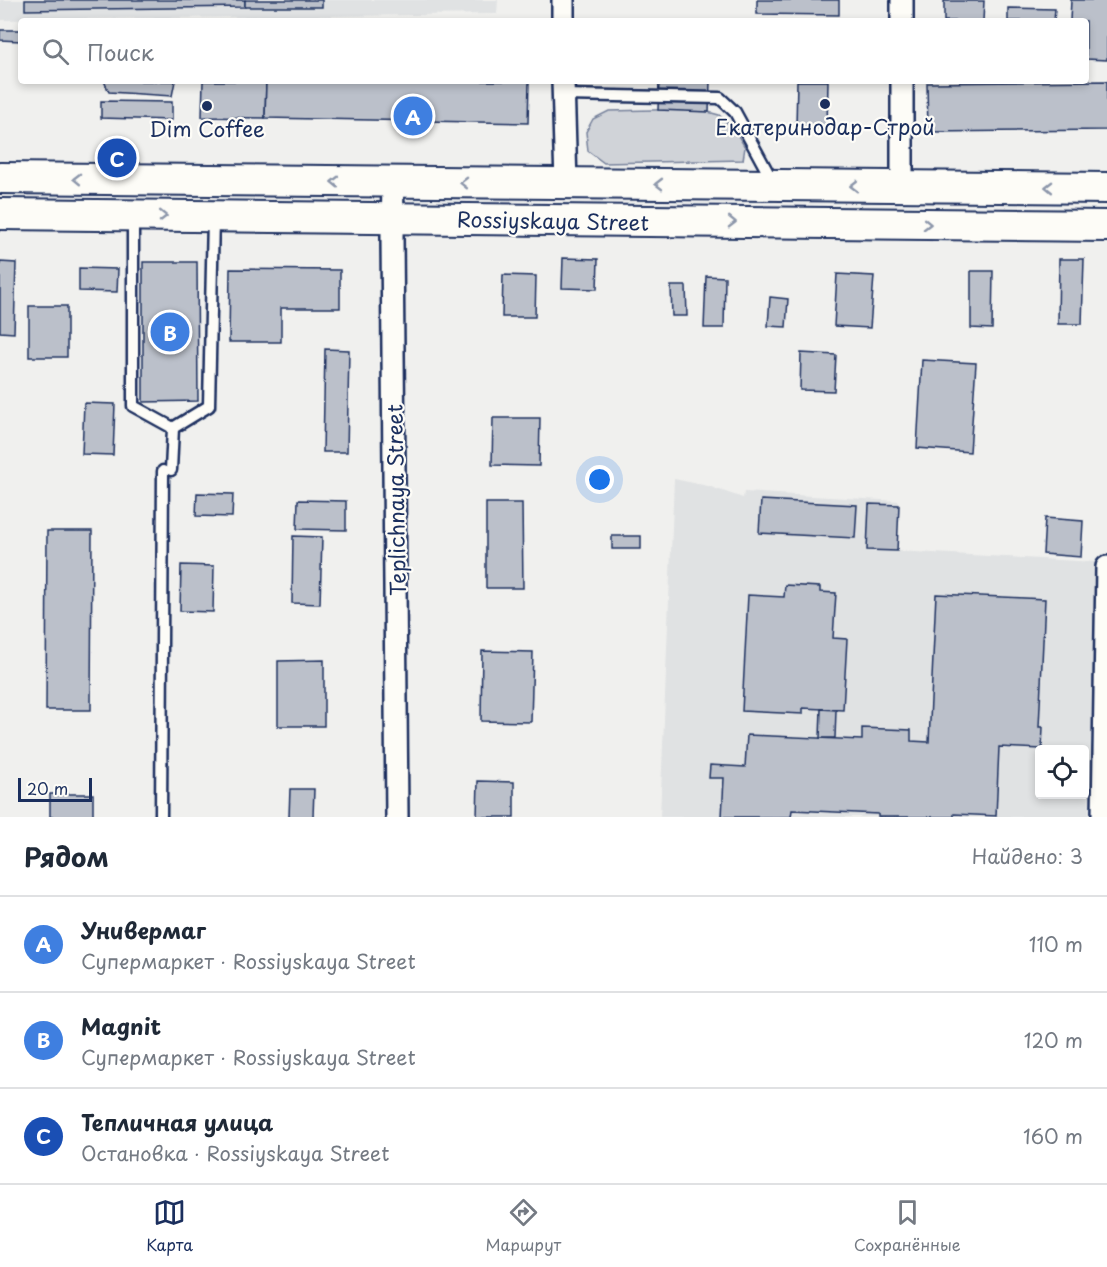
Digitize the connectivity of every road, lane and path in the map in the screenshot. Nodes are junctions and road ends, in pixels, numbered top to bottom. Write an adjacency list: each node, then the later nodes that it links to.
1 (562, 0): 3 (street)
2 (902, 0): 4 (street)
3 (563, 18)
4 (902, 18)
5 (902, 84): 11 (street)
6 (563, 88): 9 (street); 10 (lane)
7 (0, 178): 8 (main road, Rossiyskaya Street, one-way to 7)
8 (393, 182): 9 (main road, Rossiyskaya Street, one-way to 8); 16 (street, Teplichnaya Street)
9 (566, 184): 10 (main road, Rossiyskaya Street, one-way to 9)
10 (775, 185): 11 (main road, Rossiyskaya Street, one-way to 10)
11 (902, 186): 12 (main road, Rossiyskaya Street, one-way to 11)
12 (1107, 188)
13 (0, 214): 14 (main road, Rossiyskaya Street)
14 (133, 216): 15 (main road, Rossiyskaya Street, one-way to 15); 18 (lane)
15 (213, 217): 16 (main road, Rossiyskaya Street); 18 (lane)
16 (392, 218): 17 (main road, Rossiyskaya Street, one-way to 17); 21 (street, Teplichnaya Street)
17 (1107, 226)
18 (173, 428): 20 (lane)
19 (1107, 567): 22 (street)
20 (161, 817)
21 (397, 817)
22 (1103, 817)

